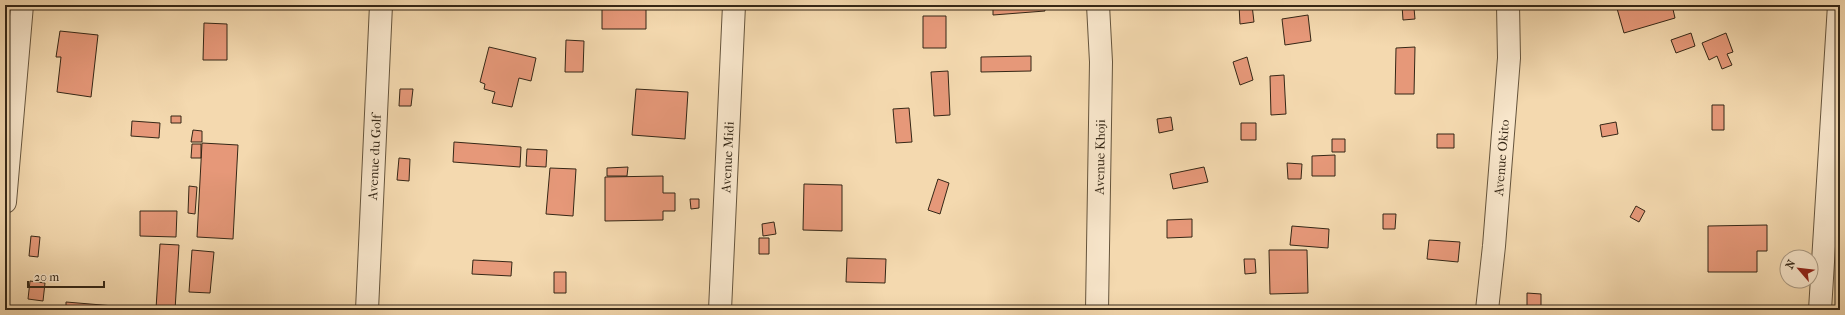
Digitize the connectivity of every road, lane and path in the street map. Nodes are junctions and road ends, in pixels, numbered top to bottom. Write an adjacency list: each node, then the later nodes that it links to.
1 (22, 5): 7 (street)
2 (381, 5): 8 (street, Avenue du Golf)
3 (734, 5): 9 (street, Avenue Midi)
4 (1098, 5): 10 (street, Avenue Khoji)
5 (1508, 5): 11 (street, Avenue Okito)
6 (1839, 5): 12 (street)
7 (5, 202)
8 (367, 310)
9 (720, 310)
10 (1097, 310)
11 (1487, 310)
12 (1820, 310)

